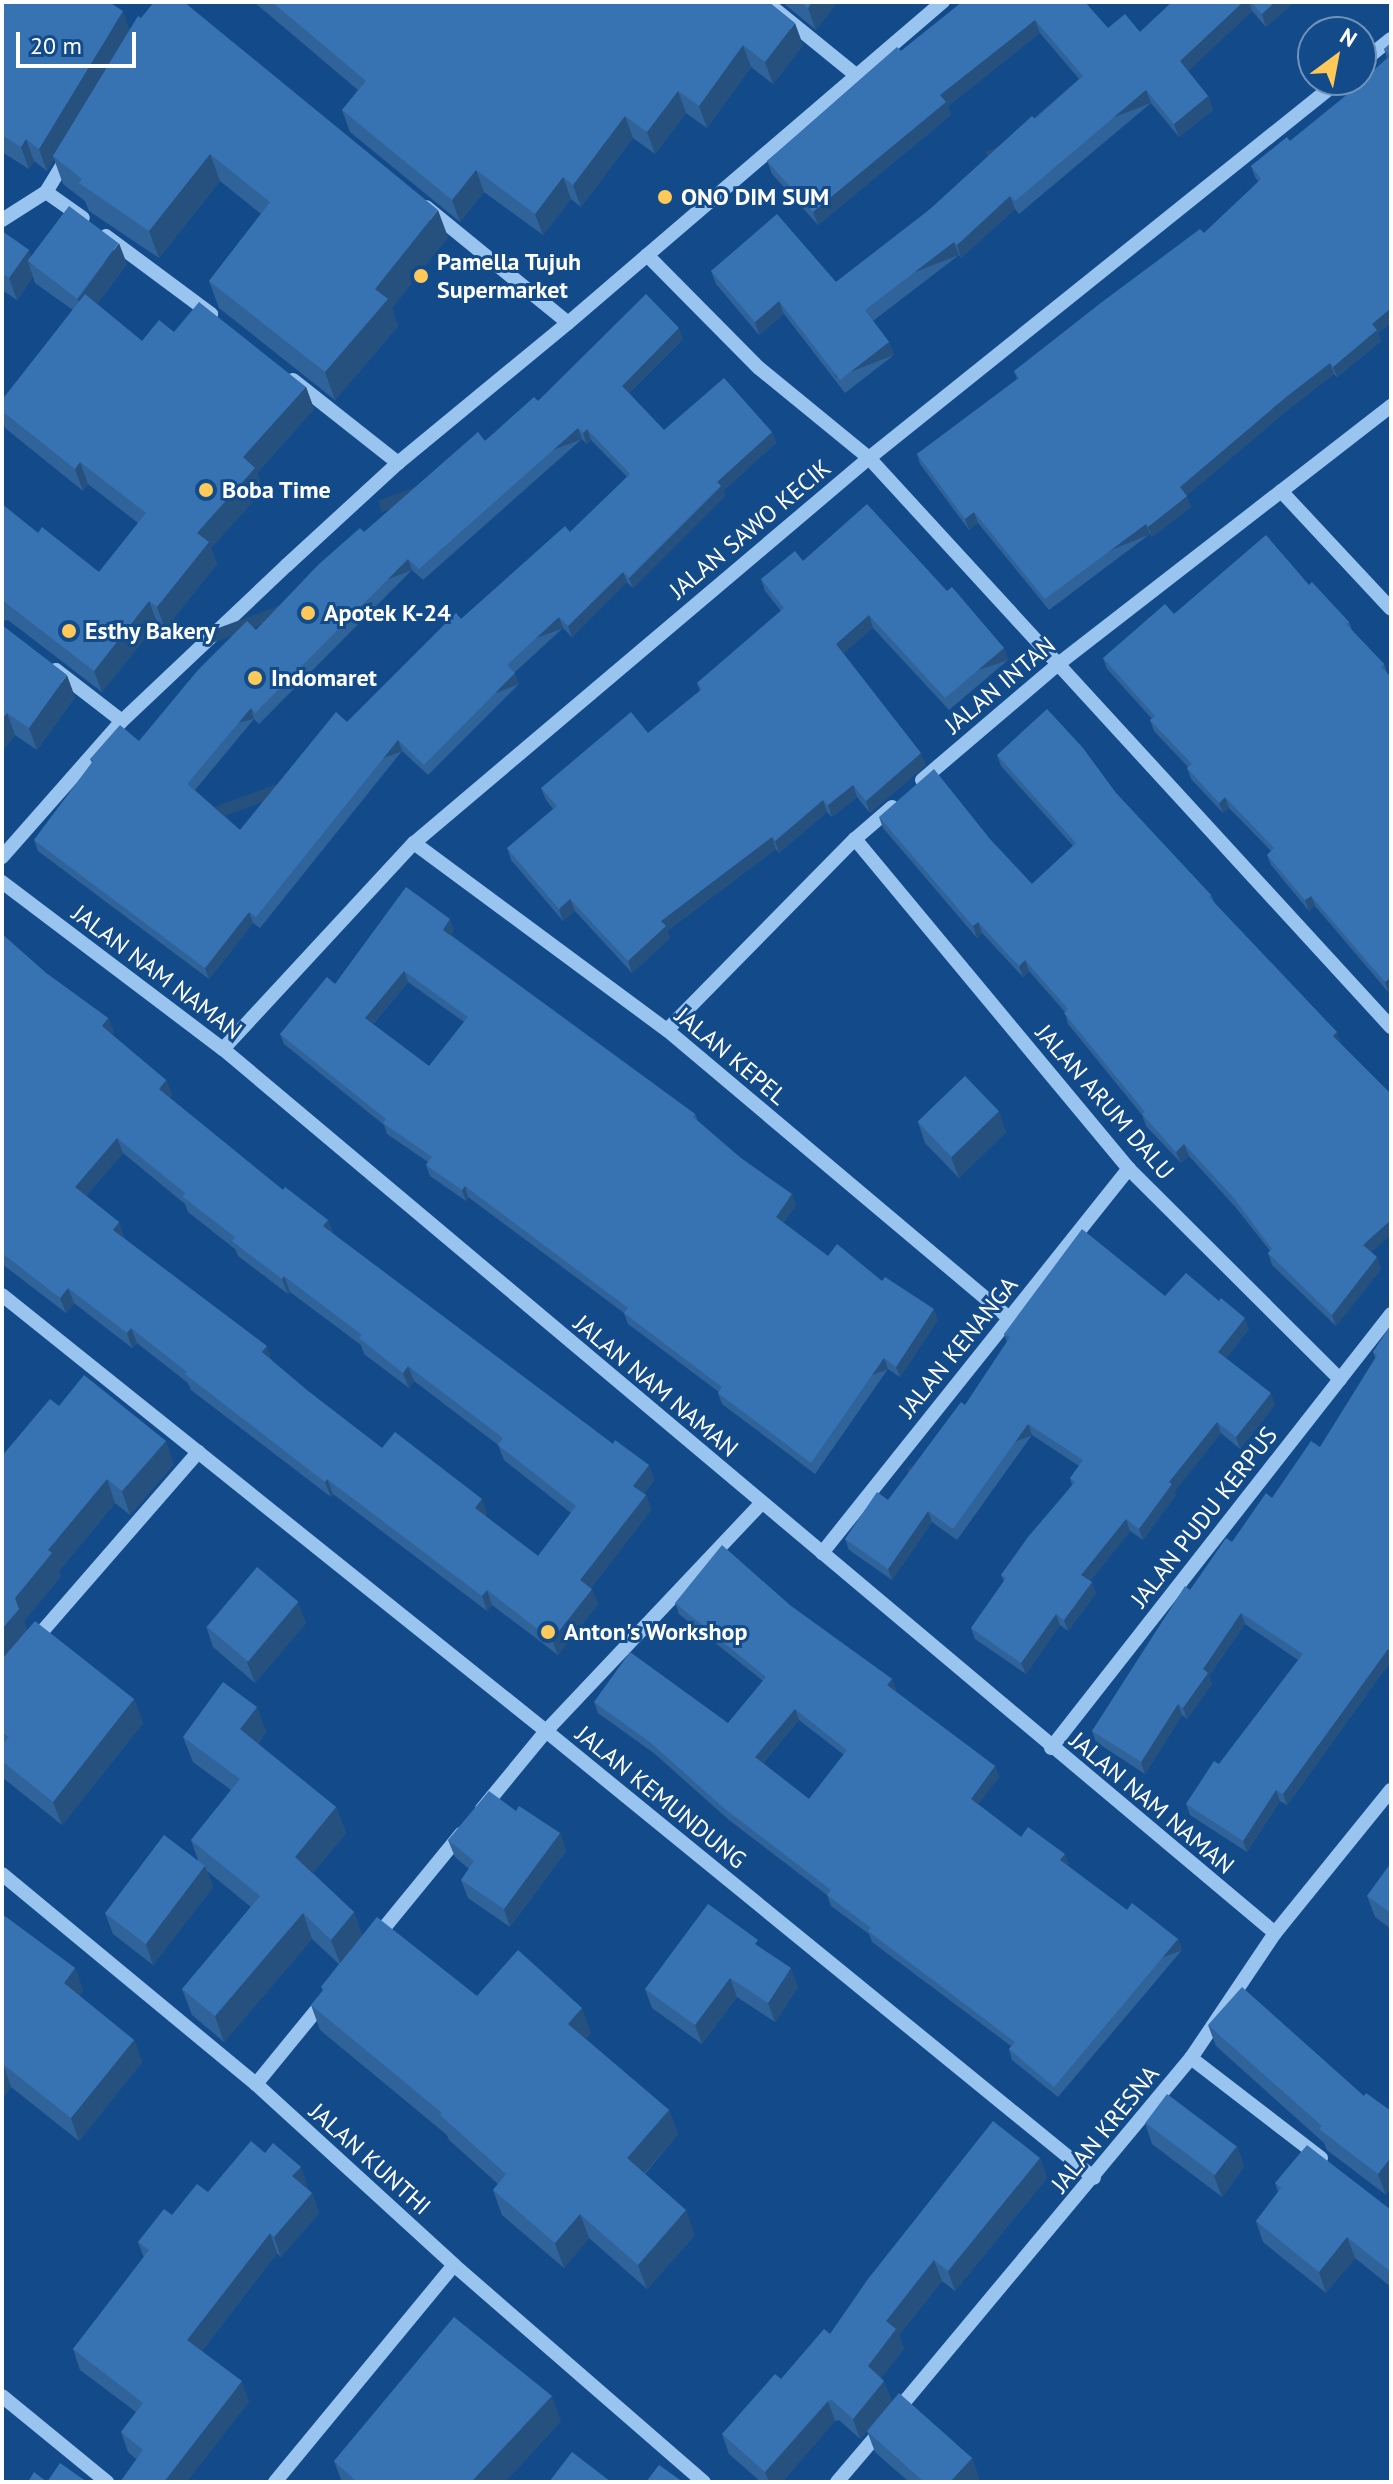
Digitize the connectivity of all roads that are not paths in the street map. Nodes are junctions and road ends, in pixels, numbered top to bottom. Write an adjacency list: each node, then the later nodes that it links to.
1 (766, 2): 3 (street)
2 (943, 2): 3 (street)
3 (857, 76): 9 (street)
4 (1320, 96): 14 (street, JALAN SAWO KECIK)
5 (79, 138): 6 (street)
6 (46, 192): 8 (street); 11 (street)
7 (409, 193): 10 (street)
8 (2, 220)
9 (647, 255): 10 (street); 14 (street)
10 (568, 323): 15 (street)
11 (227, 327)
12 (276, 366): 15 (street)
13 (1391, 406): 16 (street, JALAN INTAN)
14 (869, 458): 19 (street); 22 (street, JALAN SAWO KECIK)
15 (398, 463): 20 (street)
16 (1281, 491): 17 (street); 19 (street, JALAN INTAN)
17 (1391, 609)
18 (38, 656): 20 (street)
19 (1057, 665): 21 (street, JALAN INTAN); 25 (street)
20 (122, 721): 23 (street)
21 (855, 839): 26 (street, JALAN INTAN); 28 (street, JALAN ARUM DALU)
22 (414, 843): 26 (street, JALAN KEPEL); 27 (street, JALAN SAWO KECIK)
23 (2, 857)
24 (2, 882): 27 (street, JALAN NAM NAMAN)
25 (1391, 1027)
26 (667, 1030): 31 (street, JALAN KEPEL)
27 (223, 1049): 34 (street, JALAN NAM NAMAN)
28 (1129, 1169): 31 (street, JALAN KENANGA); 32 (street, JALAN ARUM DALU)
29 (2, 1295): 33 (street, JALAN KEMUNDUNG)
30 (1391, 1314): 32 (street, JALAN PUDU KERPUS)
31 (1009, 1318): 35 (street, JALAN KENANGA)
32 (1340, 1379): 38 (street, JALAN PUDU KERPUS)
33 (198, 1452): 36 (street); 37 (street, JALAN KEMUNDUNG)
34 (761, 1504): 35 (street, JALAN NAM NAMAN); 37 (street)
35 (822, 1553): 38 (street, JALAN NAM NAMAN)
36 (23, 1654)
37 (546, 1731): 42 (street); 47 (street, JALAN KEMUNDUNG)
38 (1051, 1748): 41 (street, JALAN NAM NAMAN)
39 (1391, 1790): 41 (street, JALAN KRESNA)
40 (2, 1874): 45 (street, JALAN KUNTHI)
41 (1275, 1933): 44 (street, JALAN KRESNA)
42 (366, 1950)
43 (336, 1987): 45 (street)
44 (1191, 2058): 46 (street); 47 (street, JALAN KRESNA)
45 (256, 2084): 48 (street, JALAN KUNTHI)
46 (1328, 2164)
47 (1094, 2178): 53 (street, JALAN KRESNA)
48 (454, 2265): 51 (street); 52 (street, JALAN KUNTHI)
49 (2, 2396): 50 (street)
50 (107, 2482)
51 (275, 2482)
52 (704, 2482)
53 (837, 2482)

